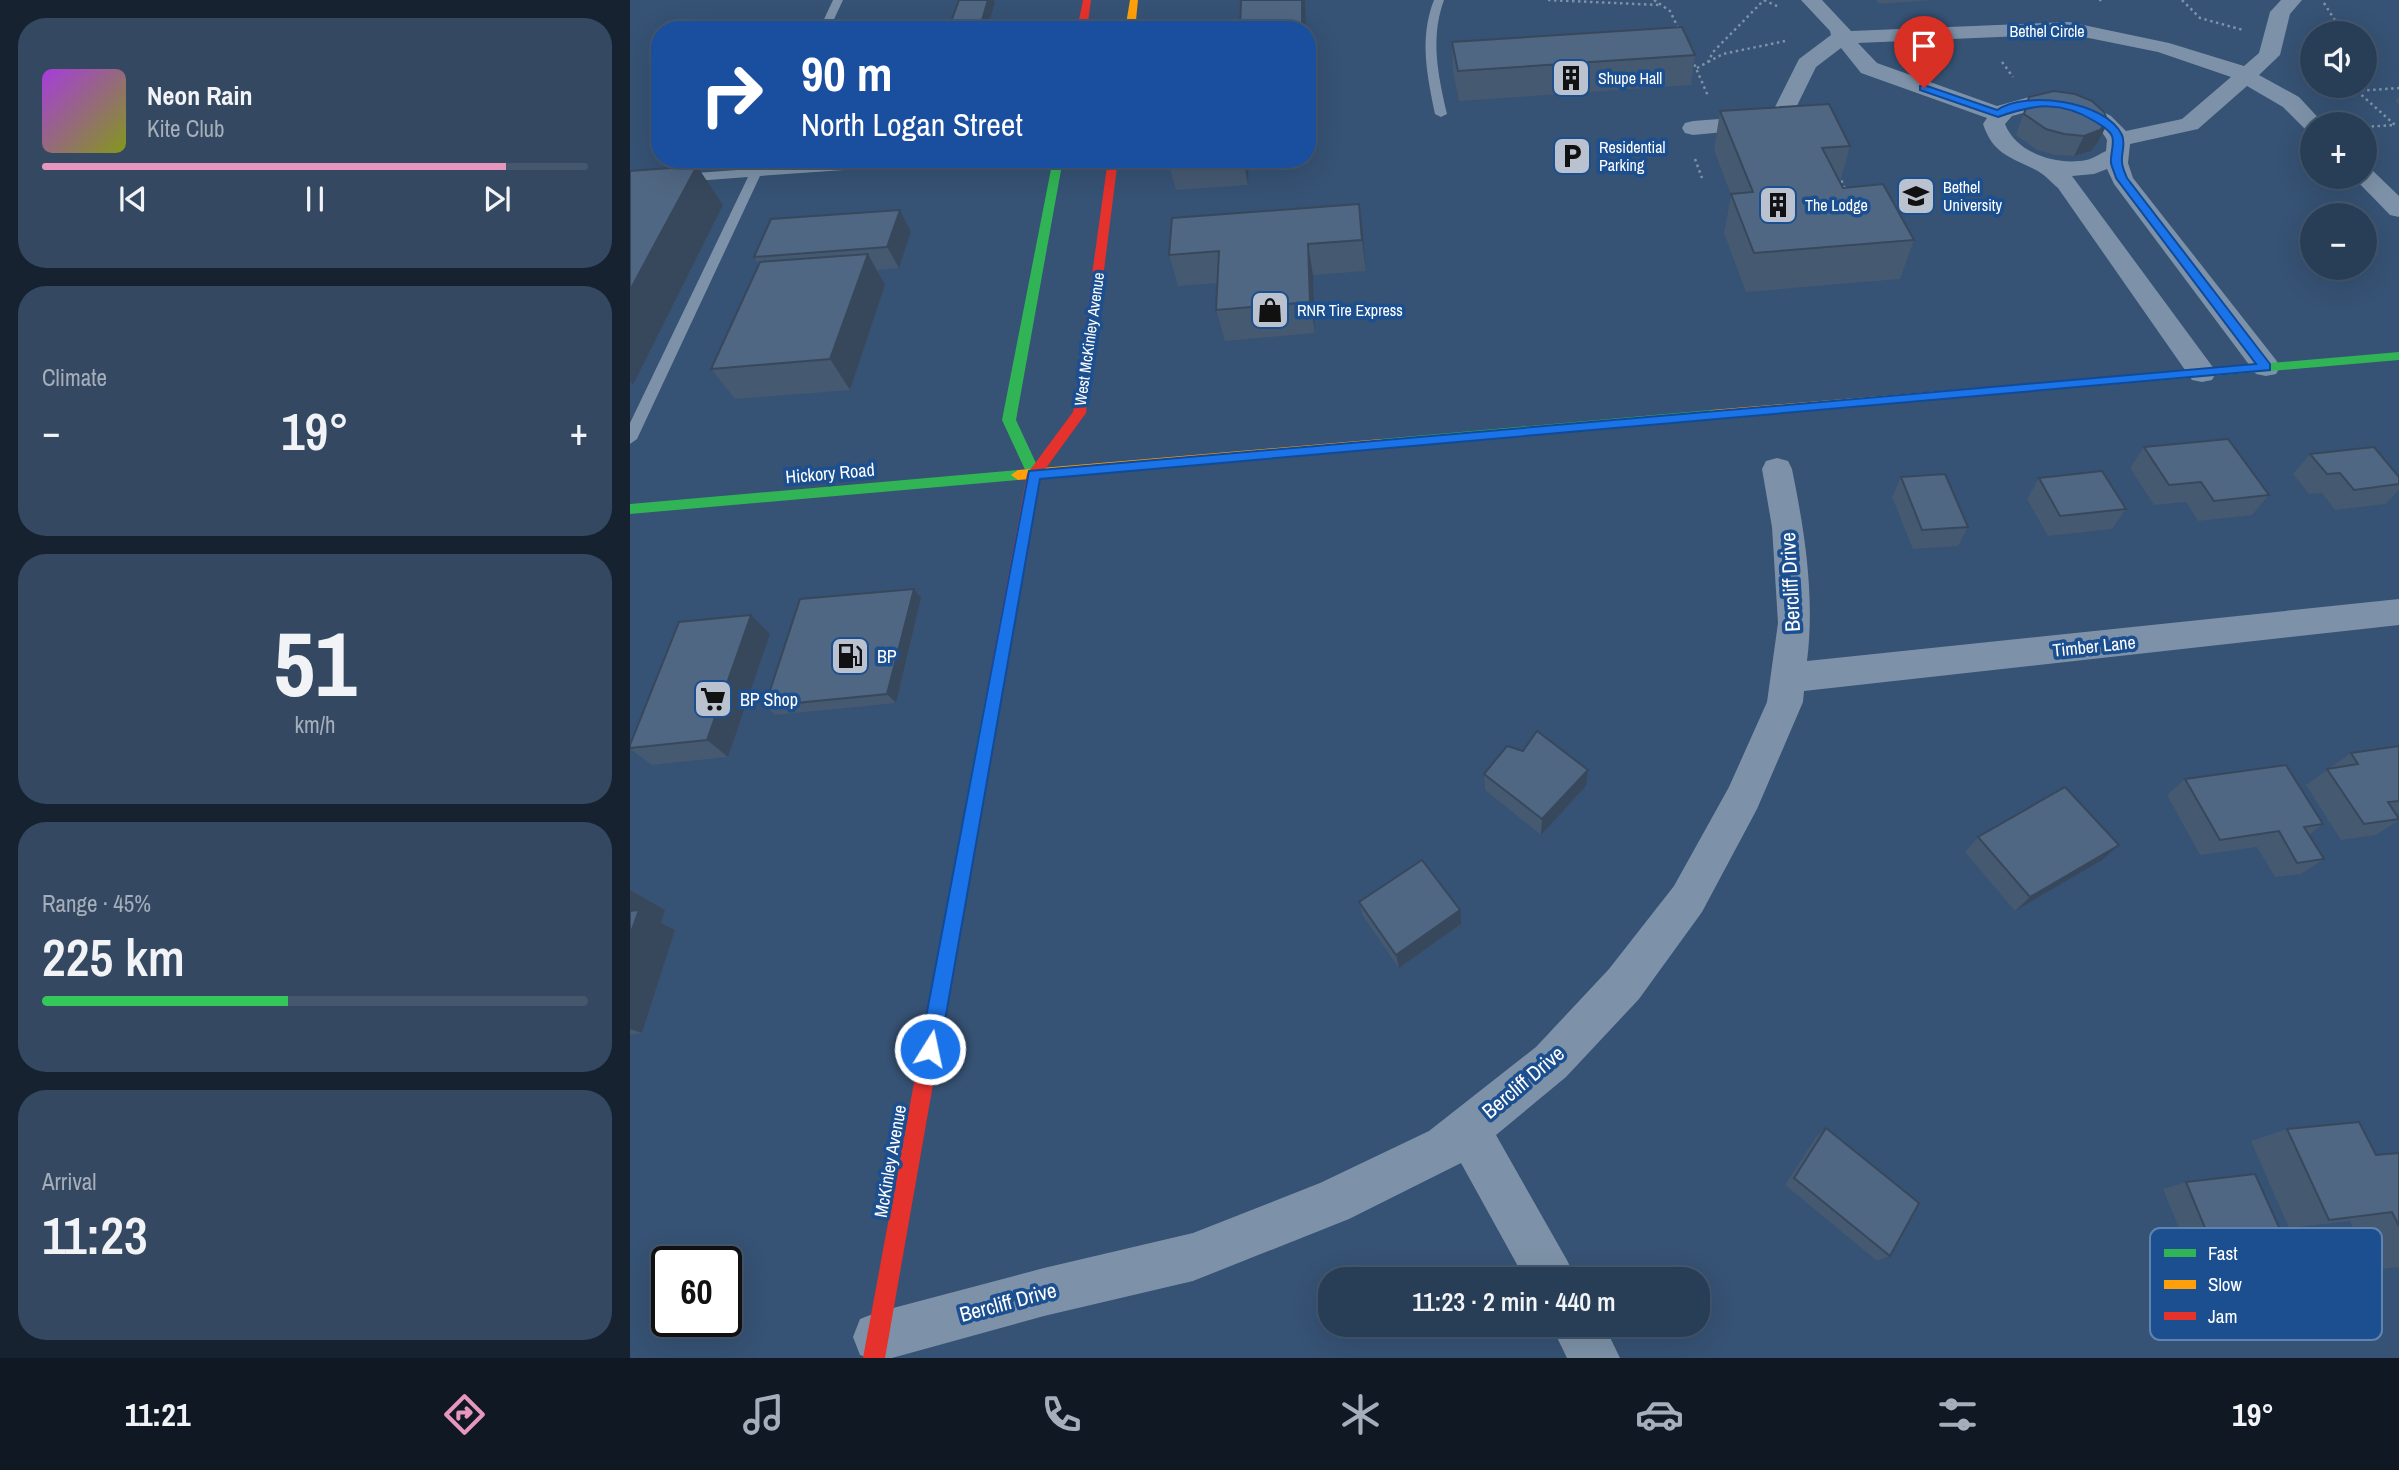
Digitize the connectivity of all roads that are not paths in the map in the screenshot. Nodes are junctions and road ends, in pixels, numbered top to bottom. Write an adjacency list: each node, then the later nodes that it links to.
1 (838, 0): 7 (lane)
2 (1087, 0): 8 (main road)
3 (1135, 0): 9 (main road)
4 (1439, 0): 15 (lane)
5 (1811, 0): 10 (street)
6 (2292, 0): 13 (street)
7 (828, 21)
8 (1084, 21)
9 (1132, 21)
10 (1842, 37): 11 (street); 12 (street); 13 (street, Bethel Circle)
11 (1819, 57): 12 (street); 17 (street)
12 (1869, 68): 16 (street)
13 (2251, 72): 14 (street, Bethel Circle); 18 (street)
14 (2301, 112)
15 (1441, 114)
16 (1998, 114): 18 (street); 19 (street)
17 (1693, 128)
18 (2118, 146): 19 (street); 29 (street)
19 (2045, 165): 30 (street)
20 (758, 168): 24 (lane)
21 (823, 168): 24 (lane)
22 (1056, 168): 33 (main road)
23 (1112, 168): 33 (main road, West McKinley Avenue)
24 (756, 173): 25 (lane); 31 (lane)
25 (668, 179)
26 (2377, 188): 27 (street)
27 (2399, 210)
28 (2399, 356): 29 (main road, Hickory Road)
29 (2266, 367): 30 (main road, Hickory Road)
30 (2202, 373): 33 (main road, Hickory Road)
31 (630, 439)
32 (1777, 469): 36 (street, Bercliff Drive)
33 (1034, 474): 34 (main road, Hickory Road); 40 (main road, McKinley Avenue)
34 (630, 509)
35 (2399, 612): 36 (street, Timber Lane)
36 (1788, 678): 37 (street, Bercliff Drive)
37 (1466, 1129): 38 (street); 40 (street, Bercliff Drive)
38 (1544, 1267)
39 (1583, 1337): 41 (street)
40 (876, 1348)
41 (1595, 1358)

